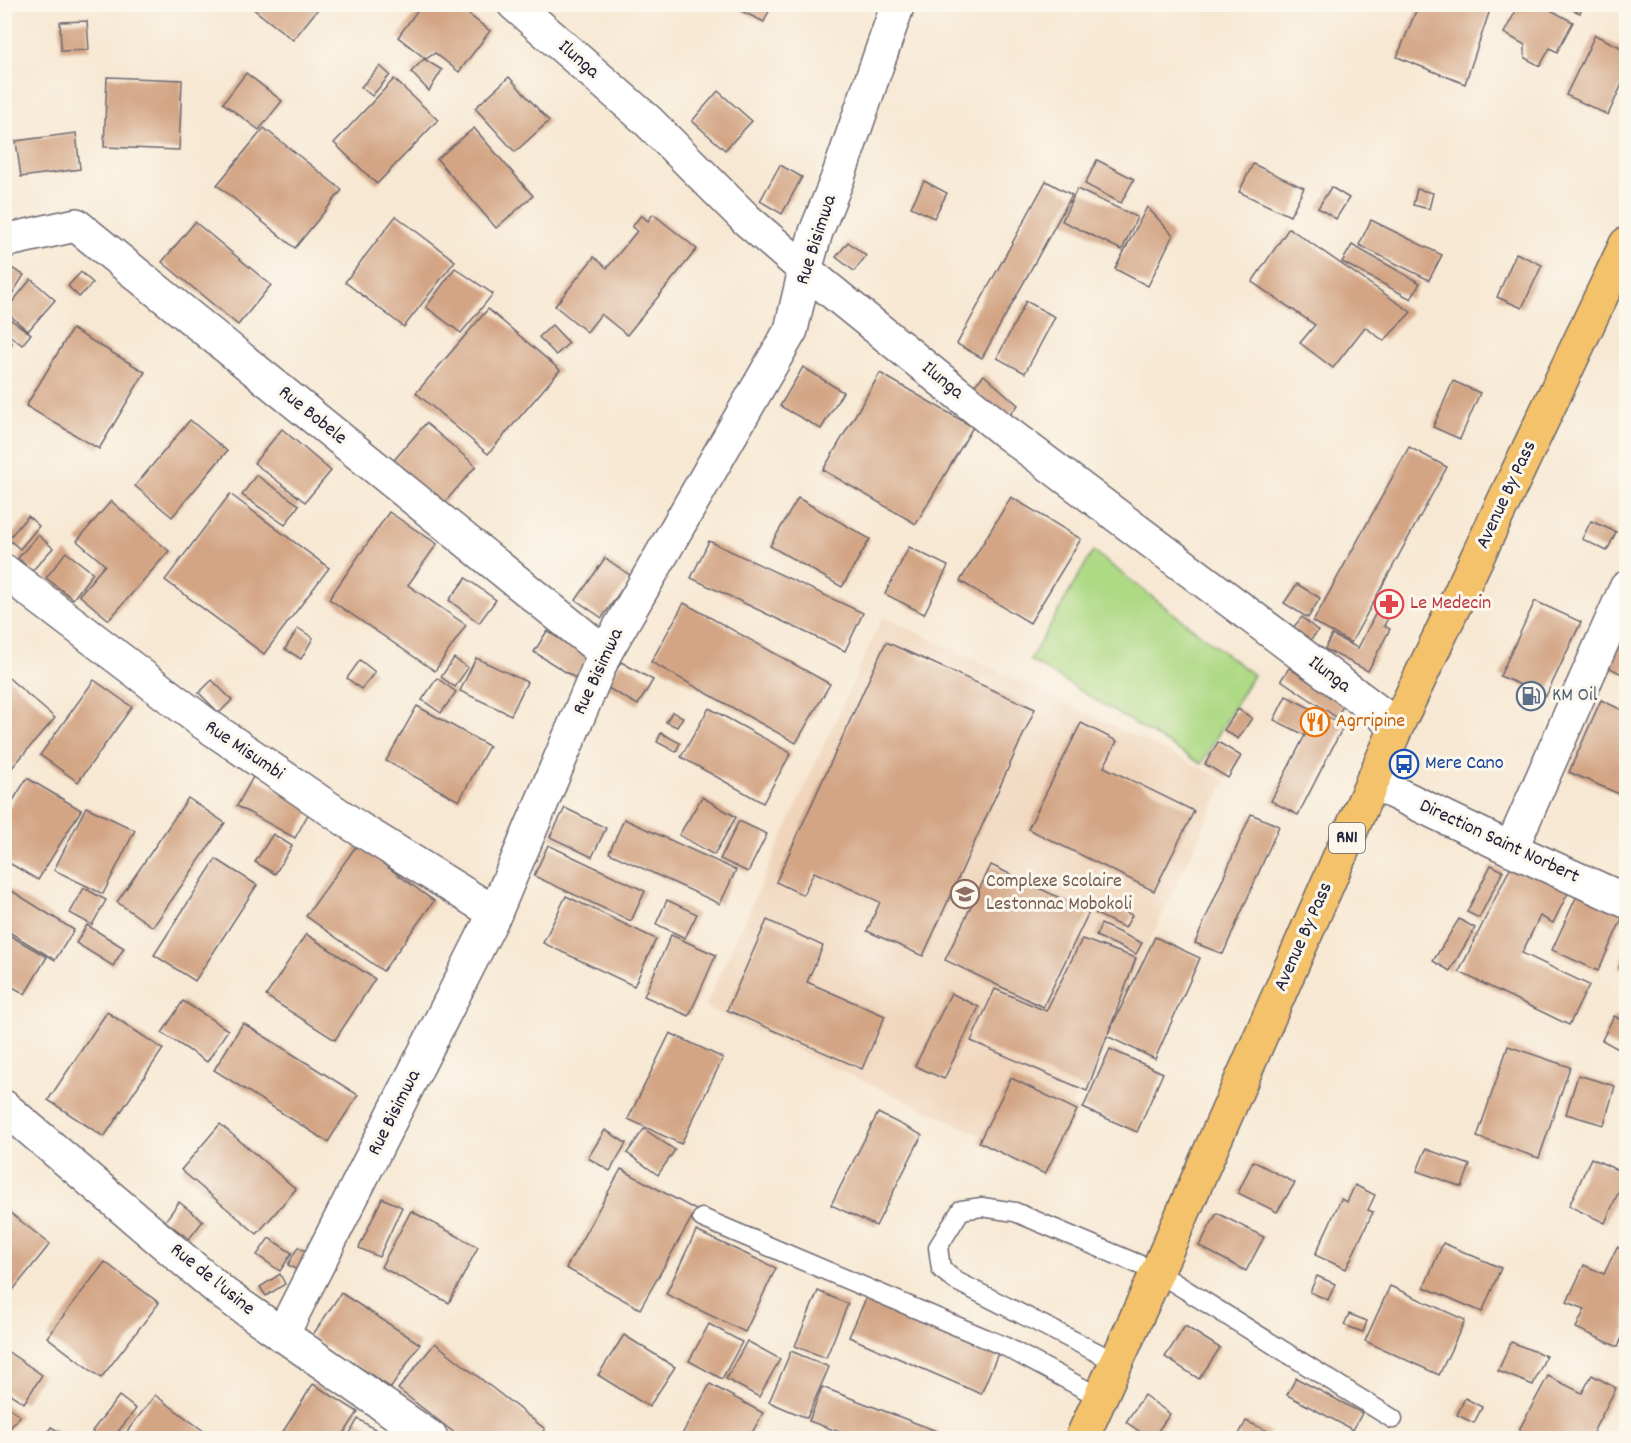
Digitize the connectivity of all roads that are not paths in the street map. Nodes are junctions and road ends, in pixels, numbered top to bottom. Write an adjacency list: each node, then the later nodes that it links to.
1 (514, 4): 5 (street, Ilunga)
2 (898, 4): 5 (street, Rue Bisimwa)
3 (4, 241): 8 (street, Rue Bobele)
4 (1626, 244): 9 (highway, Avenue By Pass / RN1)
5 (805, 270): 8 (street, Rue Bisimwa); 9 (street, Ilunga)
6 (4, 572): 13 (street, Rue Misumbi)
7 (1626, 588): 11 (street)
8 (605, 653): 13 (street, Rue Bisimwa)
9 (1397, 726): 10 (highway, Avenue By Pass / RN1)
10 (1372, 782): 11 (street, Direction Saint Norbert); 16 (highway, Avenue By Pass / RN1)
11 (1511, 849): 12 (street, Direction Saint Norbert)
12 (1626, 901)
13 (495, 913): 17 (street, Rue Bisimwa)
14 (4, 1107): 17 (street, Rue de l'usine)
15 (702, 1218): 19 (lane)
16 (1158, 1272): 18 (highway, Avenue By Pass / RN1); 18 (lane); 20 (lane)
17 (282, 1335): 21 (street, Rue de l'usine)
18 (1116, 1362): 19 (highway, Avenue By Pass / RN1)
19 (1101, 1398): 22 (highway, Avenue By Pass / RN1)
20 (1393, 1419)
21 (431, 1438)
22 (1082, 1438)

